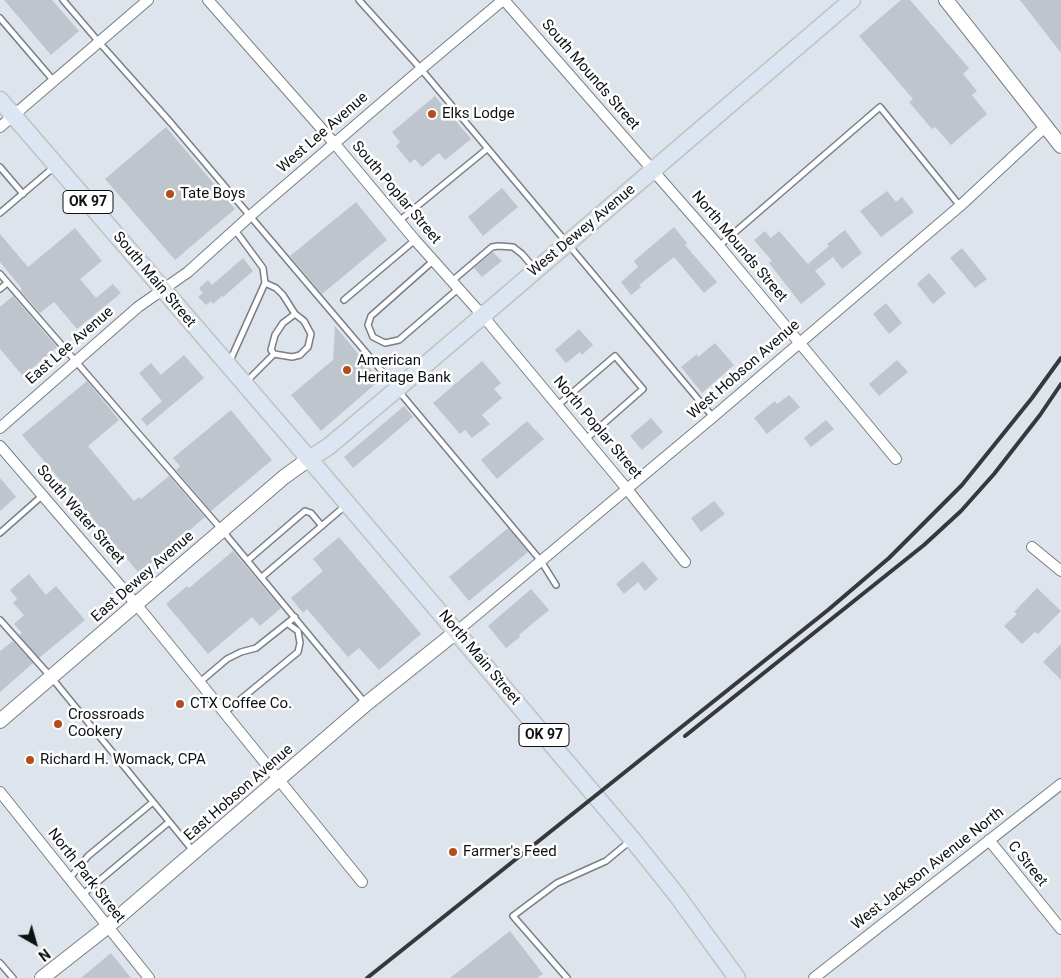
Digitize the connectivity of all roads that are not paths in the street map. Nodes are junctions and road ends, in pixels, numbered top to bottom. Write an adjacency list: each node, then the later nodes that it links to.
1 (63, 0): 9 (lane)
2 (148, 0): 9 (street)
3 (208, 0): 16 (street, South Poplar Street)
4 (360, 0): 10 (lane)
5 (504, 0): 10 (street, West Lee Avenue); 21 (street, South Mounds Street)
6 (852, 0): 21 (main road, West Dewey Avenue)
7 (946, 0): 14 (street)
8 (0, 18): 11 (lane)
9 (98, 41): 11 (street); 25 (lane)
10 (421, 69): 16 (street, West Lee Avenue); 18 (lane)
11 (53, 80): 13 (street)
12 (0, 100): 13 (main road, South Main Street / OK 97)
13 (13, 115): 15 (street); 19 (main road, South Main Street / OK 97)
14 (1046, 126): 17 (street); 23 (street, West Hobson Avenue)
15 (0, 127)
16 (334, 144): 25 (street, West Lee Avenue); 26 (street, South Poplar Street)
17 (1061, 146)
18 (487, 149): 26 (lane); 29 (lane)
19 (57, 166): 22 (lane); 38 (main road, South Main Street / OK 97)
20 (0, 167): 22 (lane)
21 (653, 170): 29 (main road, West Dewey Avenue); 30 (street, North Mounds Street)
22 (23, 194): 24 (lane)
23 (960, 206): 30 (lane); 42 (street, West Hobson Avenue)
24 (0, 213)
25 (250, 216): 27 (street, West Lee Avenue); 47 (lane)
26 (399, 221): 28 (street, South Poplar Street)
27 (235, 230): 35 (lane); 38 (street, West Lee Avenue)
28 (415, 240): 31 (street, South Poplar Street); 39 (lane)
29 (567, 244): 32 (main road, West Dewey Avenue); 49 (lane)
30 (719, 246): 42 (street, North Mounds Street)
31 (434, 261): 36 (street, South Poplar Street); 36 (lane)
32 (536, 270): 36 (lane); 41 (main road, West Dewey Avenue)
33 (0, 274): 34 (lane)
34 (7, 283): 37 (lane); 44 (lane)
35 (265, 283): 40 (lane); 45 (lane)
36 (456, 285): 41 (street, South Poplar Street)
37 (0, 289)
38 (163, 290): 44 (street, East Lee Avenue); 45 (main road, South Main Street / OK 97)
39 (344, 300)
40 (295, 314): 43 (lane); 43 (lane)
41 (483, 316): 47 (main road, West Dewey Avenue); 48 (street, North Poplar Street)
42 (800, 342): 49 (street, West Hobson Avenue); 54 (street, North Mounds Street)
43 (274, 354): 46 (lane)
44 (75, 361): 50 (street, East Lee Avenue); 59 (lane)
45 (228, 366): 46 (main road, South Main Street / OK 97)
46 (244, 384): 53 (main road, South Main Street / OK 97)
47 (397, 389): 53 (main road, West Dewey Avenue); 63 (lane)
48 (558, 405): 51 (street, North Poplar Street); 51 (lane)
49 (713, 417): 55 (street, West Hobson Avenue)
50 (0, 428)
51 (586, 439): 55 (street, North Poplar Street)
52 (0, 446): 56 (street, South Water Street)
53 (309, 459): 57 (main road, North Main Street / OK 97); 59 (street, East Dewey Avenue)
54 (896, 459)
55 (627, 488): 63 (street, West Hobson Avenue); 64 (street, North Poplar Street)
56 (43, 494): 60 (lane); 68 (street, South Water Street)
57 (348, 504): 58 (lane); 72 (main road, North Main Street / OK 97)
58 (322, 526): 62 (lane); 66 (lane)
59 (222, 530): 62 (lane); 68 (street, East Dewey Avenue)
60 (0, 533)
61 (1032, 548): 65 (street)
62 (248, 560): 66 (lane)
63 (541, 561): 67 (lane); 72 (street, West Hobson Avenue)
64 (685, 562)
65 (1061, 571)
66 (262, 577): 69 (lane)
67 (556, 585)
68 (136, 604): 73 (street, East Dewey Avenue); 74 (street, South Water Street)
69 (295, 617): 71 (lane); 75 (lane)
70 (0, 620): 73 (lane)
71 (288, 624): 74 (lane); 76 (lane)
72 (456, 632): 75 (street, East Hobson Avenue); 83 (main road, North Main Street / OK 97)
73 (51, 678): 77 (street, East Dewey Avenue); 81 (lane)
74 (200, 682): 76 (street, South Water Street)
75 (366, 704): 78 (street, East Hobson Avenue)
76 (224, 713): 78 (street, South Water Street)
77 (0, 721)
78 (280, 779): 85 (street, East Hobson Avenue); 87 (street, South Water Street)
79 (1061, 784): 84 (street, West Jackson Avenue North)
80 (0, 792): 86 (street, North Park Street)
81 (153, 802): 82 (lane); 86 (lane)
82 (169, 822): 85 (lane); 88 (lane)
83 (632, 839): 95 (lane); 96 (main road, North Main Street / OK 97)
84 (989, 840): 90 (street, C Street); 97 (street, West Jackson Avenue North)
85 (194, 852): 89 (street, East Hobson Avenue)
86 (70, 878): 88 (street, North Park Street)
87 (362, 882)
88 (82, 895): 89 (street, North Park Street)
89 (107, 927): 93 (street, East Hobson Avenue); 94 (street, North Park Street)
90 (1061, 929)
91 (0, 963): 92 (lane)
92 (12, 978)
93 (42, 978)
94 (149, 978)
95 (566, 978)
96 (737, 978)
97 (814, 978)

